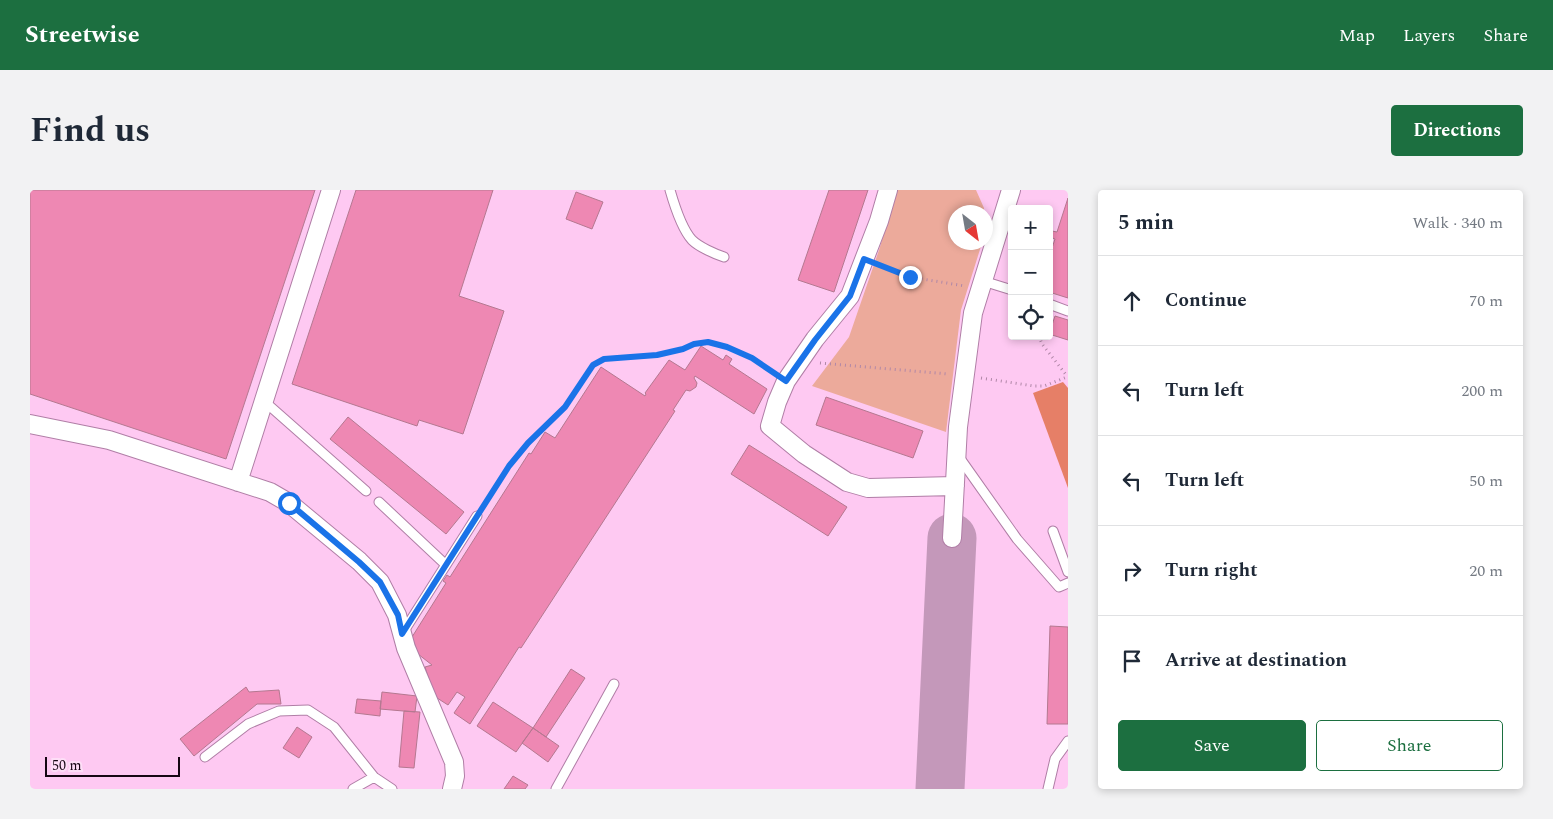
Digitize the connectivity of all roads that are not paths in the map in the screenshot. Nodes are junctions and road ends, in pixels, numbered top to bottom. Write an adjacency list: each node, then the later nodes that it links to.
1 (331, 190): 10 (street)
2 (670, 190): 5 (lane)
3 (888, 190): 14 (street)
4 (1012, 190): 6 (street)
5 (724, 257)
6 (982, 284): 7 (lane); 12 (street)
7 (1008, 289)
8 (1053, 305): 9 (lane)
9 (1068, 311)
10 (264, 400): 13 (street); 15 (lane)
11 (30, 424): 13 (street)
12 (957, 455): 14 (street); 22 (lane)
13 (238, 482): 23 (street)
14 (955, 486): 19 (street)
15 (366, 491)
16 (378, 502): 20 (lane)
17 (477, 516): 20 (lane)
18 (1053, 531): 21 (lane)
19 (952, 538)
20 (446, 565): 23 (lane)
21 (1068, 572)
22 (1068, 583)
23 (402, 634): 30 (street)
24 (614, 684): 31 (lane)
25 (1068, 741): 32 (lane)
26 (205, 757): 27 (lane)
27 (374, 777): 28 (lane); 29 (lane)
28 (353, 789)
29 (392, 789)
30 (452, 789)
31 (556, 789)
32 (1048, 789)

